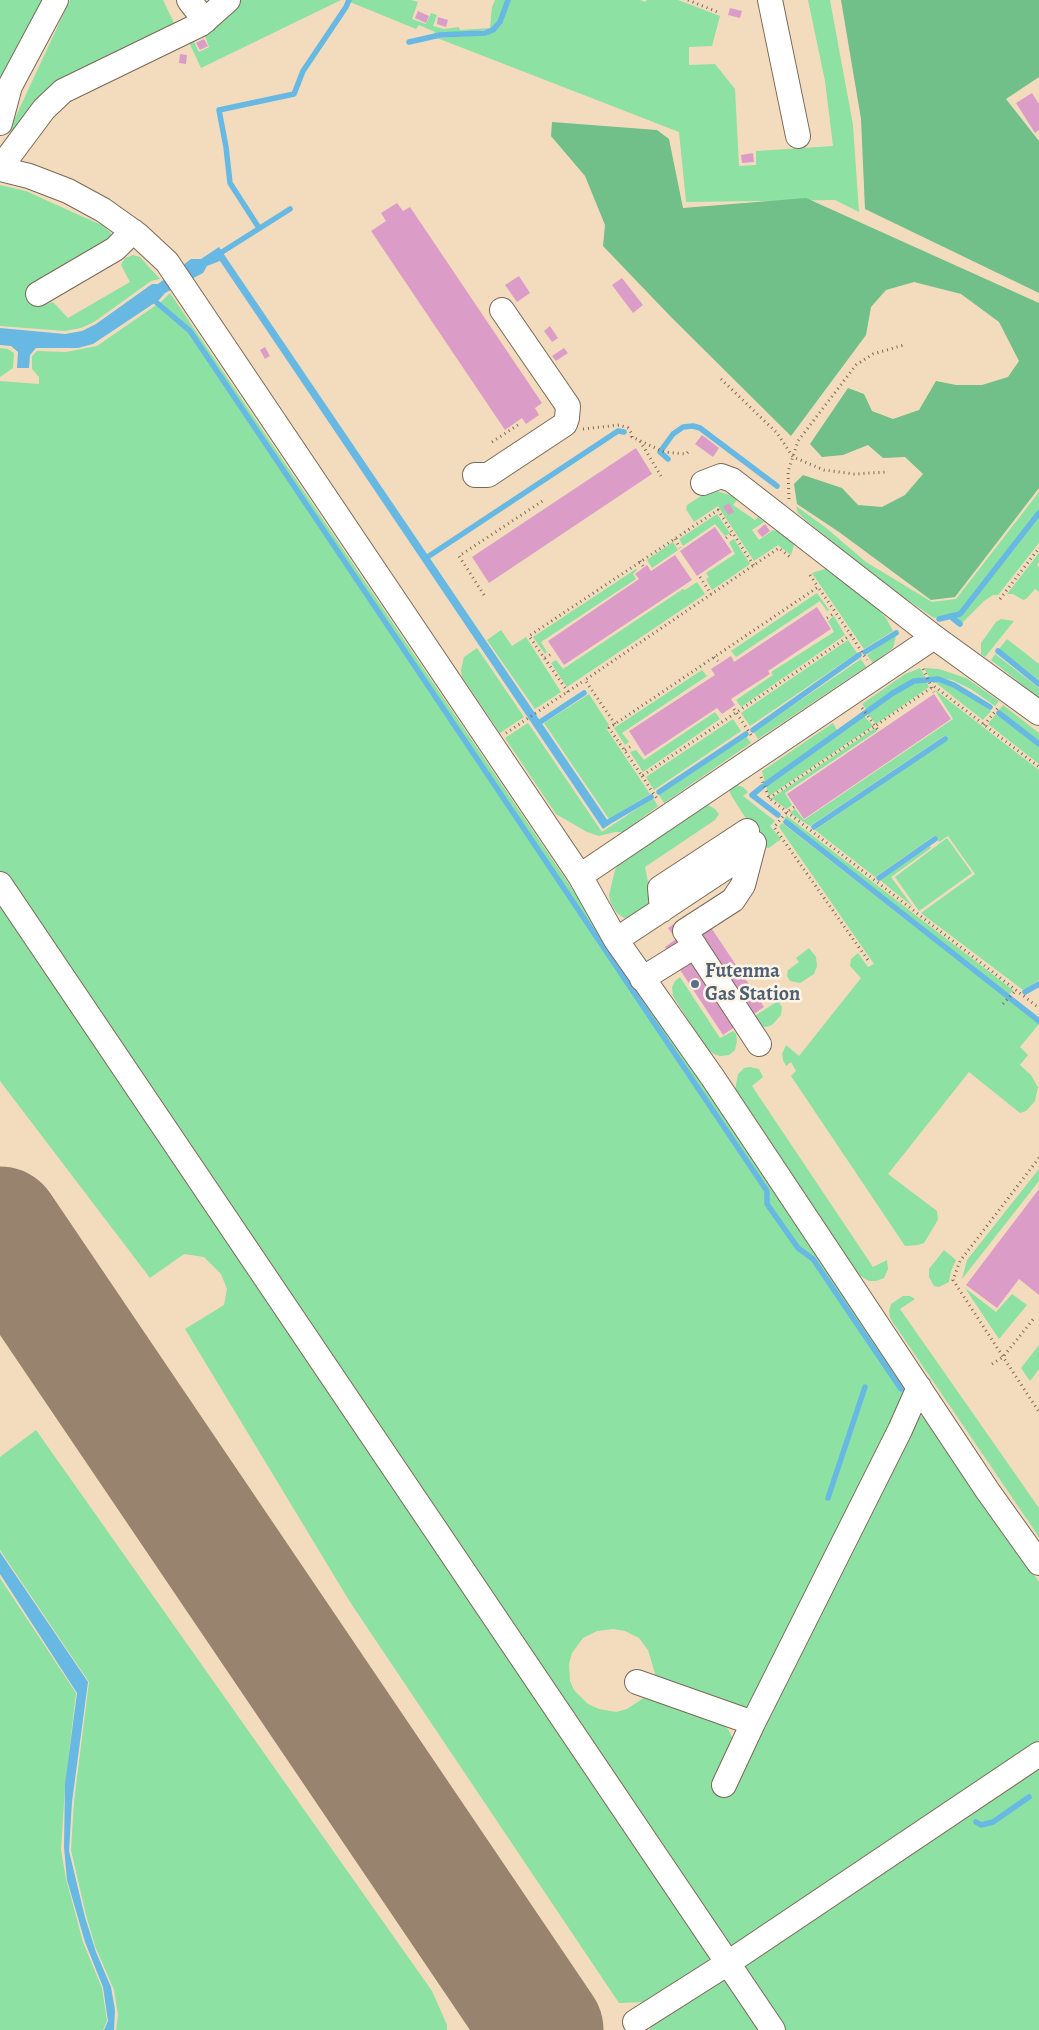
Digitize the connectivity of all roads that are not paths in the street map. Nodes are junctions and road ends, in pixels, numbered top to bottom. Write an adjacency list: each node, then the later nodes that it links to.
1 (56, 0): 6 (lane)
2 (189, 0): 5 (lane)
3 (228, 0): 5 (lane)
4 (770, 0): 7 (lane)
5 (205, 10): 8 (lane)
6 (0, 123)
7 (798, 136)
8 (0, 168): 9 (lane)
9 (133, 231): 10 (lane); 17 (lane)
10 (38, 294)
11 (502, 310): 12 (lane)
12 (475, 475)
13 (702, 483): 14 (lane)
14 (934, 637): 15 (lane); 17 (lane)
15 (1039, 713)
16 (748, 836): 19 (lane); 19 (lane); 21 (lane)
17 (580, 876): 20 (lane)
18 (0, 884): 30 (lane)
19 (661, 899): 20 (lane)
20 (616, 940): 22 (lane)
21 (695, 946): 22 (lane); 23 (lane)
22 (642, 979): 24 (lane)
23 (759, 1044)
24 (919, 1387): 25 (lane); 27 (lane)
25 (1039, 1563)
26 (637, 1682): 27 (lane)
27 (753, 1724): 29 (lane)
28 (1039, 1754): 30 (lane)
29 (724, 1785)
30 (728, 1963): 31 (lane); 32 (lane)
31 (635, 2022)
32 (773, 2030)

